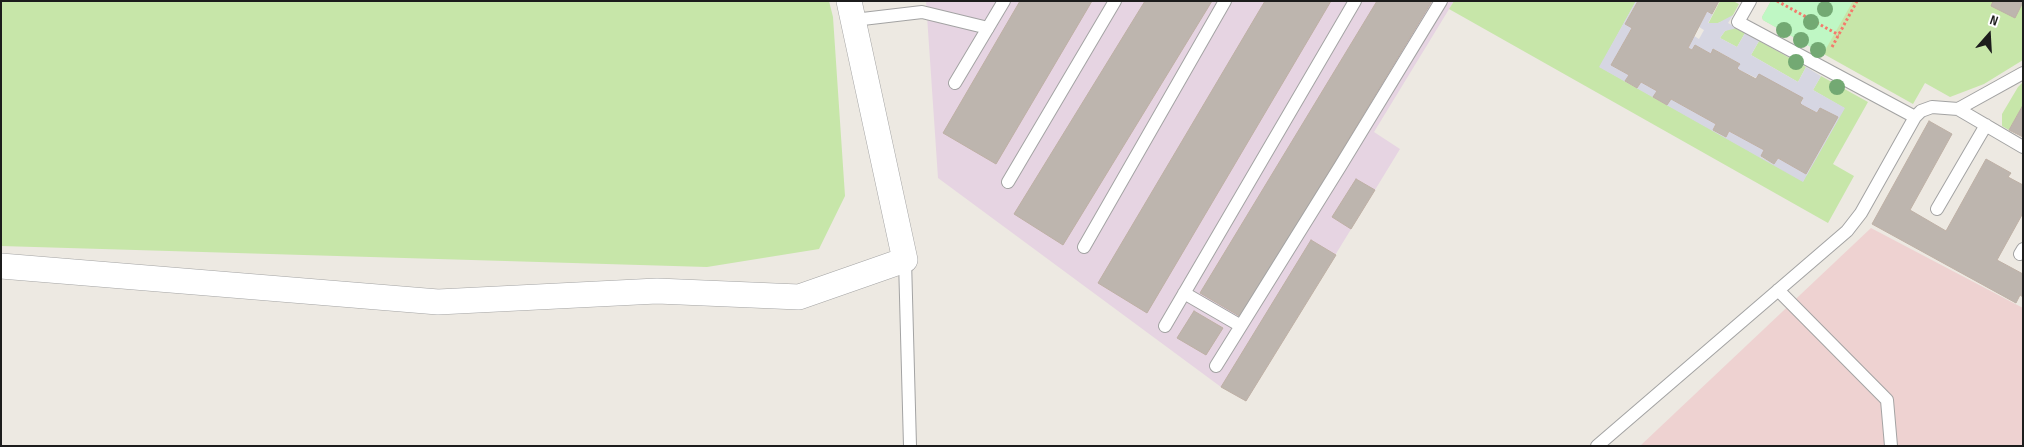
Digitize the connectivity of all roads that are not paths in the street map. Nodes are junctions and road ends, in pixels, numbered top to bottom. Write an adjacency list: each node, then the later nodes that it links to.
1 (1004, 1): 8 (lane)
2 (1115, 1): 15 (lane)
3 (1224, 1): 17 (lane)
4 (1355, 1): 21 (lane)
5 (1441, 1): 23 (lane)
6 (1750, 1): 12 (lane)
7 (852, 11): 8 (lane); 18 (street)
8 (988, 28): 10 (lane)
9 (2019, 79): 11 (lane)
10 (955, 83)
11 (1958, 109): 12 (lane); 13 (lane)
12 (1915, 117): 20 (lane)
13 (1986, 126): 14 (lane); 16 (lane)
14 (2023, 147)
15 (1008, 182)
16 (1937, 208)
17 (1084, 247)
18 (906, 260): 19 (street); 25 (lane)
19 (1, 266)
20 (1778, 290): 26 (lane); 27 (lane)
21 (1184, 293): 22 (lane); 23 (lane)
22 (1165, 326)
23 (1241, 326): 24 (lane)
24 (1216, 366)
25 (910, 446)
26 (1597, 446)
27 (1891, 446)

